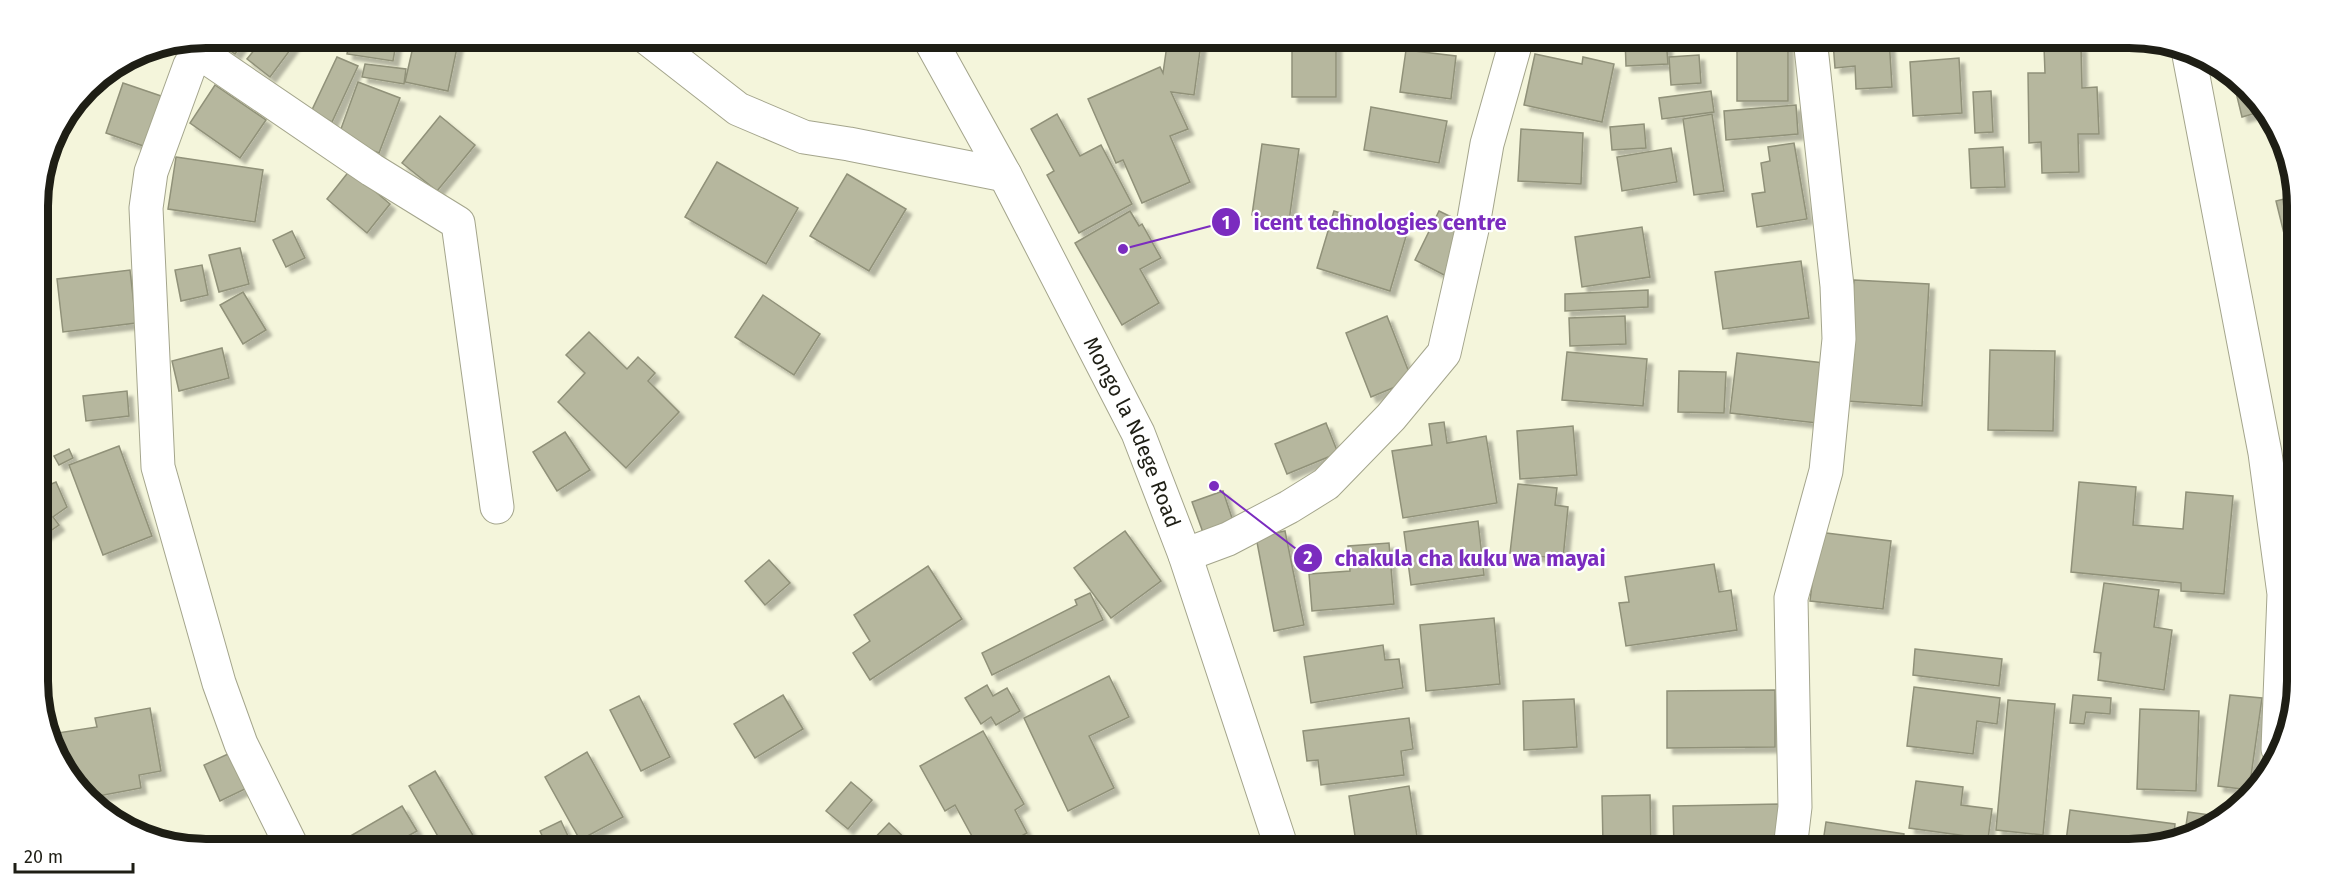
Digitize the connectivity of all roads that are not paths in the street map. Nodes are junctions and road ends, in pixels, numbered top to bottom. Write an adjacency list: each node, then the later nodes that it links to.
1 (660, 48): 6 (street)
2 (935, 48): 6 (street, Mongo la Ndege Road)
3 (1514, 48): 8 (street)
4 (1811, 48): 12 (street)
5 (2190, 60): 9 (street)
6 (1005, 175): 8 (street, Mongo la Ndege Road)
7 (498, 507): 10 (street)
8 (1185, 555): 11 (street, Mongo la Ndege Road)
9 (2279, 733)
10 (288, 839)
11 (1279, 839)
12 (1791, 839)

